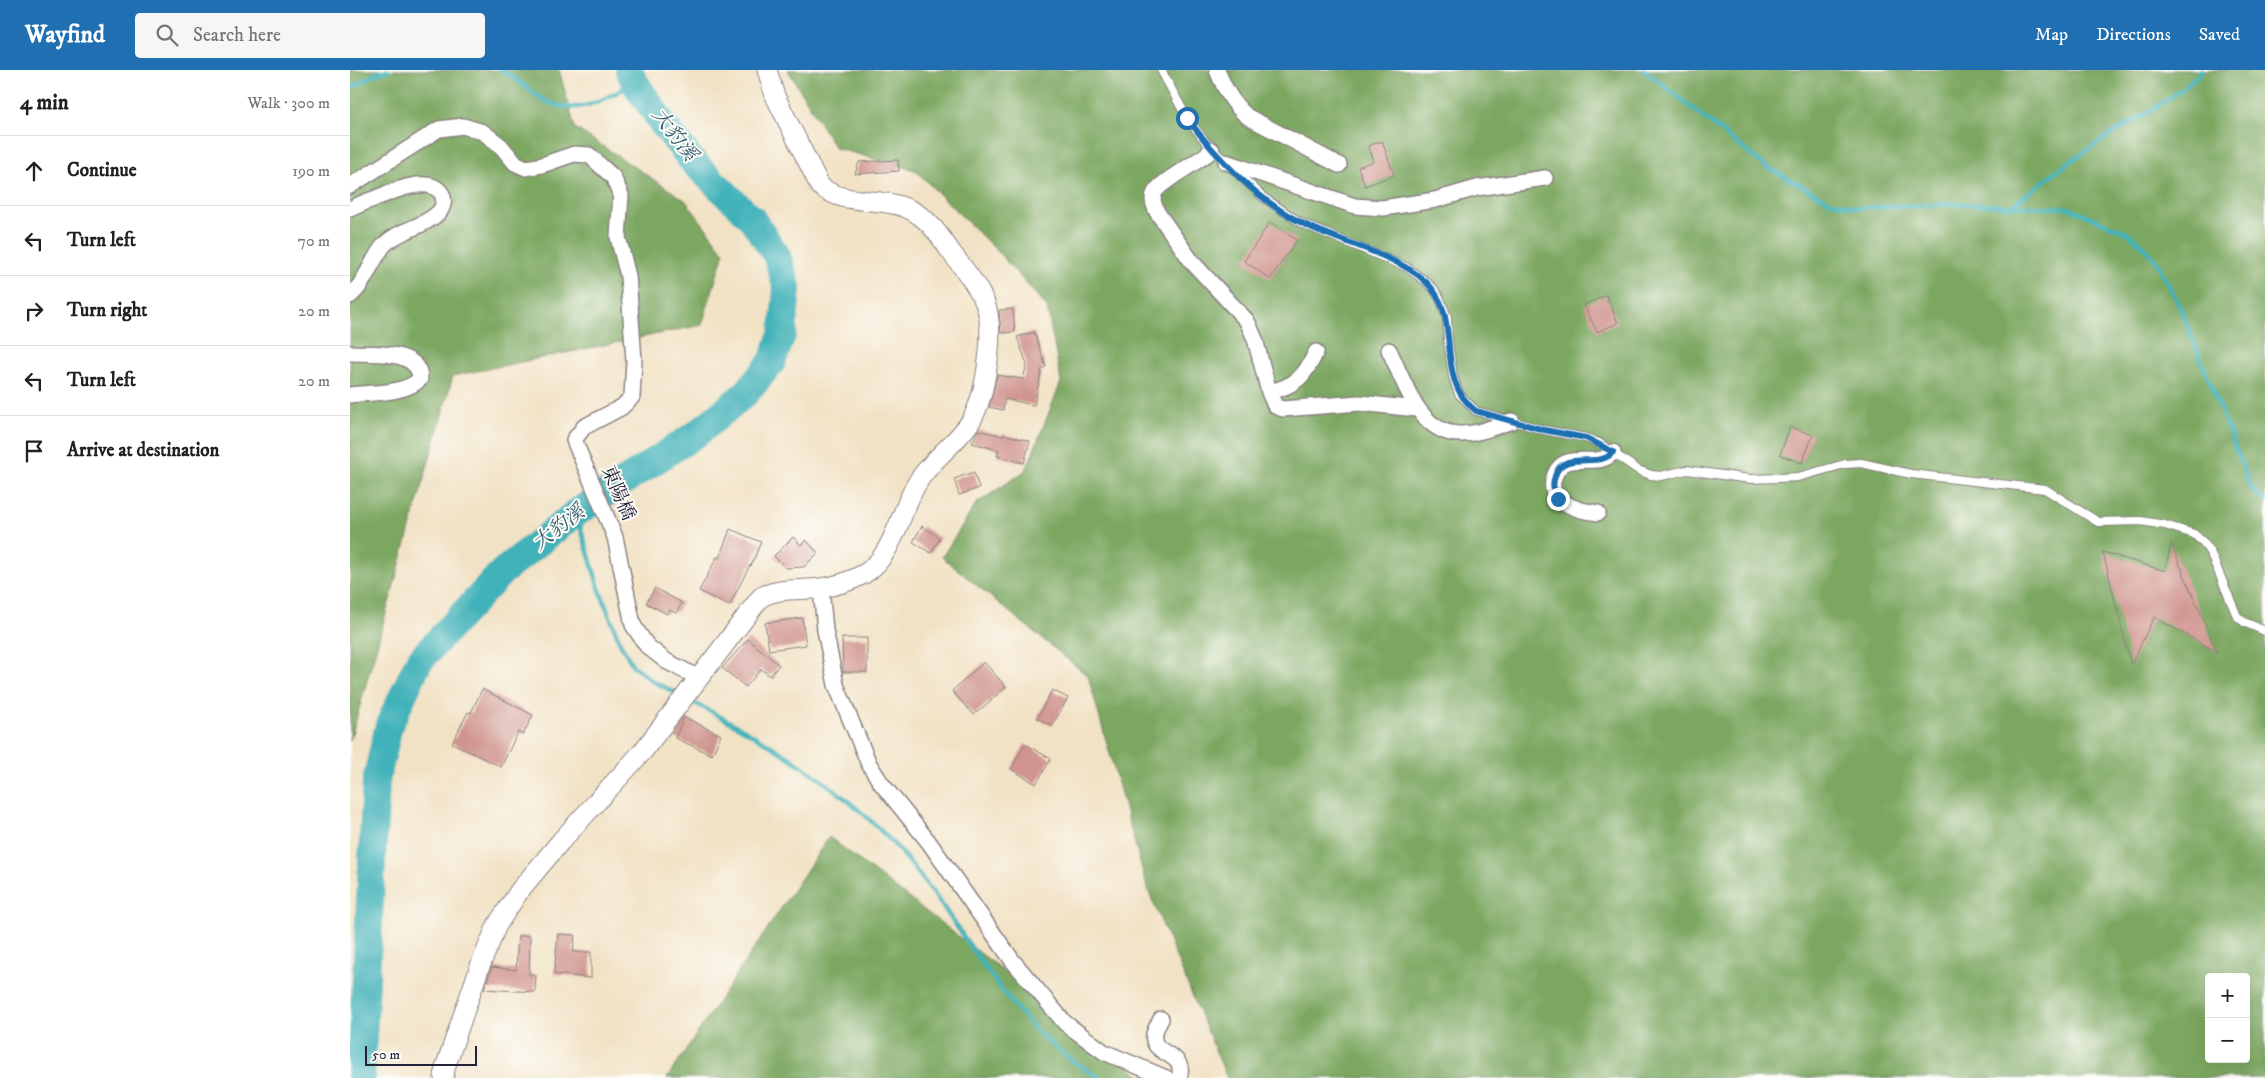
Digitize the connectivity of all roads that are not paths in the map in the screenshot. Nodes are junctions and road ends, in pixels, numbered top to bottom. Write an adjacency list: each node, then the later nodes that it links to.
1 (768, 70): 20 (street)
2 (1161, 70): 4 (lane)
3 (1217, 70): 6 (street)
4 (1212, 150): 5 (lane); 14 (street)
5 (1226, 162): 7 (street); 17 (lane)
6 (1339, 165)
7 (1546, 178)
8 (350, 186): 22 (street, 東陽橋)
9 (350, 209): 10 (street)
10 (350, 296)
11 (1389, 350): 16 (street)
12 (1316, 352): 14 (street)
13 (350, 353): 15 (street)
14 (1269, 392): 16 (street)
15 (350, 395)
16 (1417, 409): 17 (street)
17 (1512, 421): 18 (lane)
18 (1613, 452): 19 (street); 21 (lane)
19 (1598, 513)
20 (821, 588): 22 (street); 25 (street)
21 (2265, 631)
22 (694, 683): 24 (street)
23 (1161, 1019): 26 (street)
24 (444, 1078)
25 (1166, 1078)
26 (1179, 1078)

